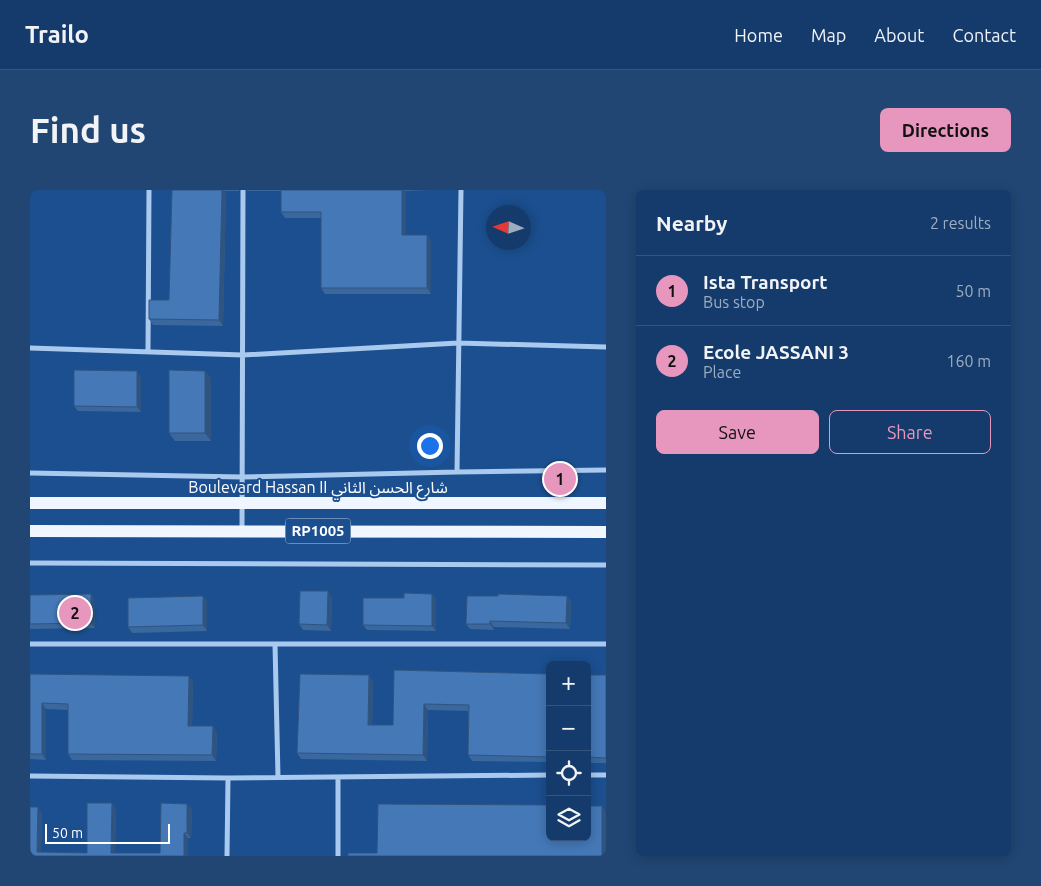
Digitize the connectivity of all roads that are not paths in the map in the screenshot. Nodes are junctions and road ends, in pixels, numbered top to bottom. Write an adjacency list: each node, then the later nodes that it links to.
1 (149, 190): 7 (street)
2 (243, 190): 8 (street)
3 (461, 190): 4 (street)
4 (458, 343): 5 (street); 8 (street); 10 (street)
5 (606, 347)
6 (30, 348): 7 (street)
7 (148, 352): 8 (street)
8 (243, 355): 12 (street)
9 (606, 470): 10 (street)
10 (457, 472): 12 (street)
11 (30, 473): 12 (street)
12 (242, 478): 14 (street)
13 (30, 503): 14 (main road, Boulevard Hassan II شارع الحسن الثاني / RP1005)
14 (242, 503): 15 (main road, Boulevard Hassan II شارع الحسن الثاني / RP1005); 16 (street)
15 (606, 503)
16 (242, 530): 17 (main road, RP1005); 18 (main road, RP1005)
17 (30, 531)
18 (606, 532)
19 (30, 563): 20 (street)
20 (606, 565)
21 (30, 644): 22 (street)
22 (275, 644): 23 (street); 28 (street)
23 (606, 644)
24 (546, 775): 29 (street)
25 (591, 775): 26 (street)
26 (606, 775)
27 (30, 776): 30 (street)
28 (278, 777): 29 (street); 30 (street)
29 (338, 777): 32 (street)
30 (228, 778): 31 (street)
31 (227, 856)
32 (338, 856)

